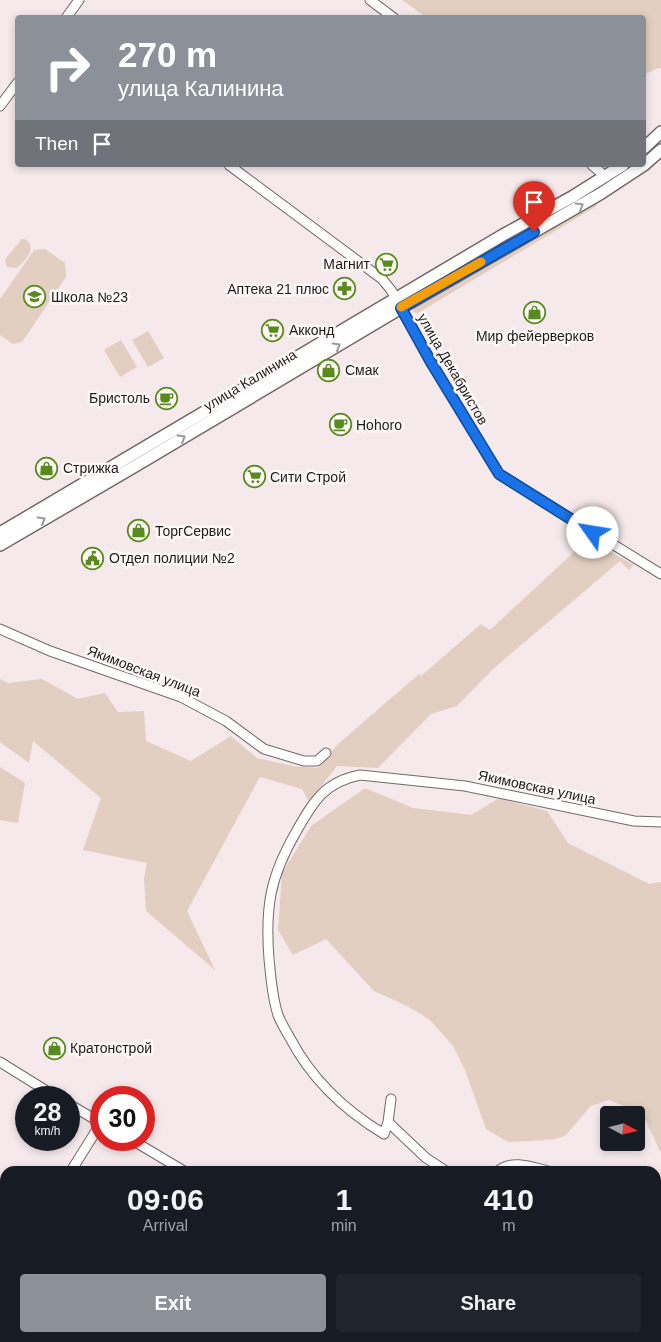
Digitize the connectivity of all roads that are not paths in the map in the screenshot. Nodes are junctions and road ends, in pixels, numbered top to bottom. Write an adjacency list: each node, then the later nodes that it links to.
1 (79, 0): 3 (street)
2 (370, 0): 4 (street)
3 (68, 15)
4 (390, 15)
5 (15, 86): 6 (street)
6 (0, 106)
7 (661, 132): 8 (main road)
8 (646, 146)
9 (661, 150): 10 (main road, улица Калинина)
10 (646, 163)
11 (232, 167): 16 (street, улица Декабристов)
12 (594, 167): 15 (street)
13 (620, 167): 15 (main road, улица Калинина)
14 (641, 167): 16 (main road, улица Калинина, one-way to 14)
15 (606, 177): 16 (main road, улица Калинина)
16 (398, 303): 17 (main road, улица Калинина); 18 (main road, улица Калинина, one-way to 16); 19 (street, улица Декабристов)
17 (0, 533)
18 (0, 545)
19 (661, 574)
20 (0, 629): 21 (street, Якимовская улица)
21 (326, 753)
22 (661, 822): 26 (street, Якимовская улица)
23 (0, 1062): 24 (street)
24 (39, 1086)
25 (391, 1099): 26 (street)
26 (388, 1122): 31 (street)
27 (90, 1141): 29 (street)
28 (150, 1151): 30 (street)
29 (74, 1166)
30 (176, 1166)
31 (438, 1166)
32 (507, 1166): 33 (street)
33 (525, 1166)

